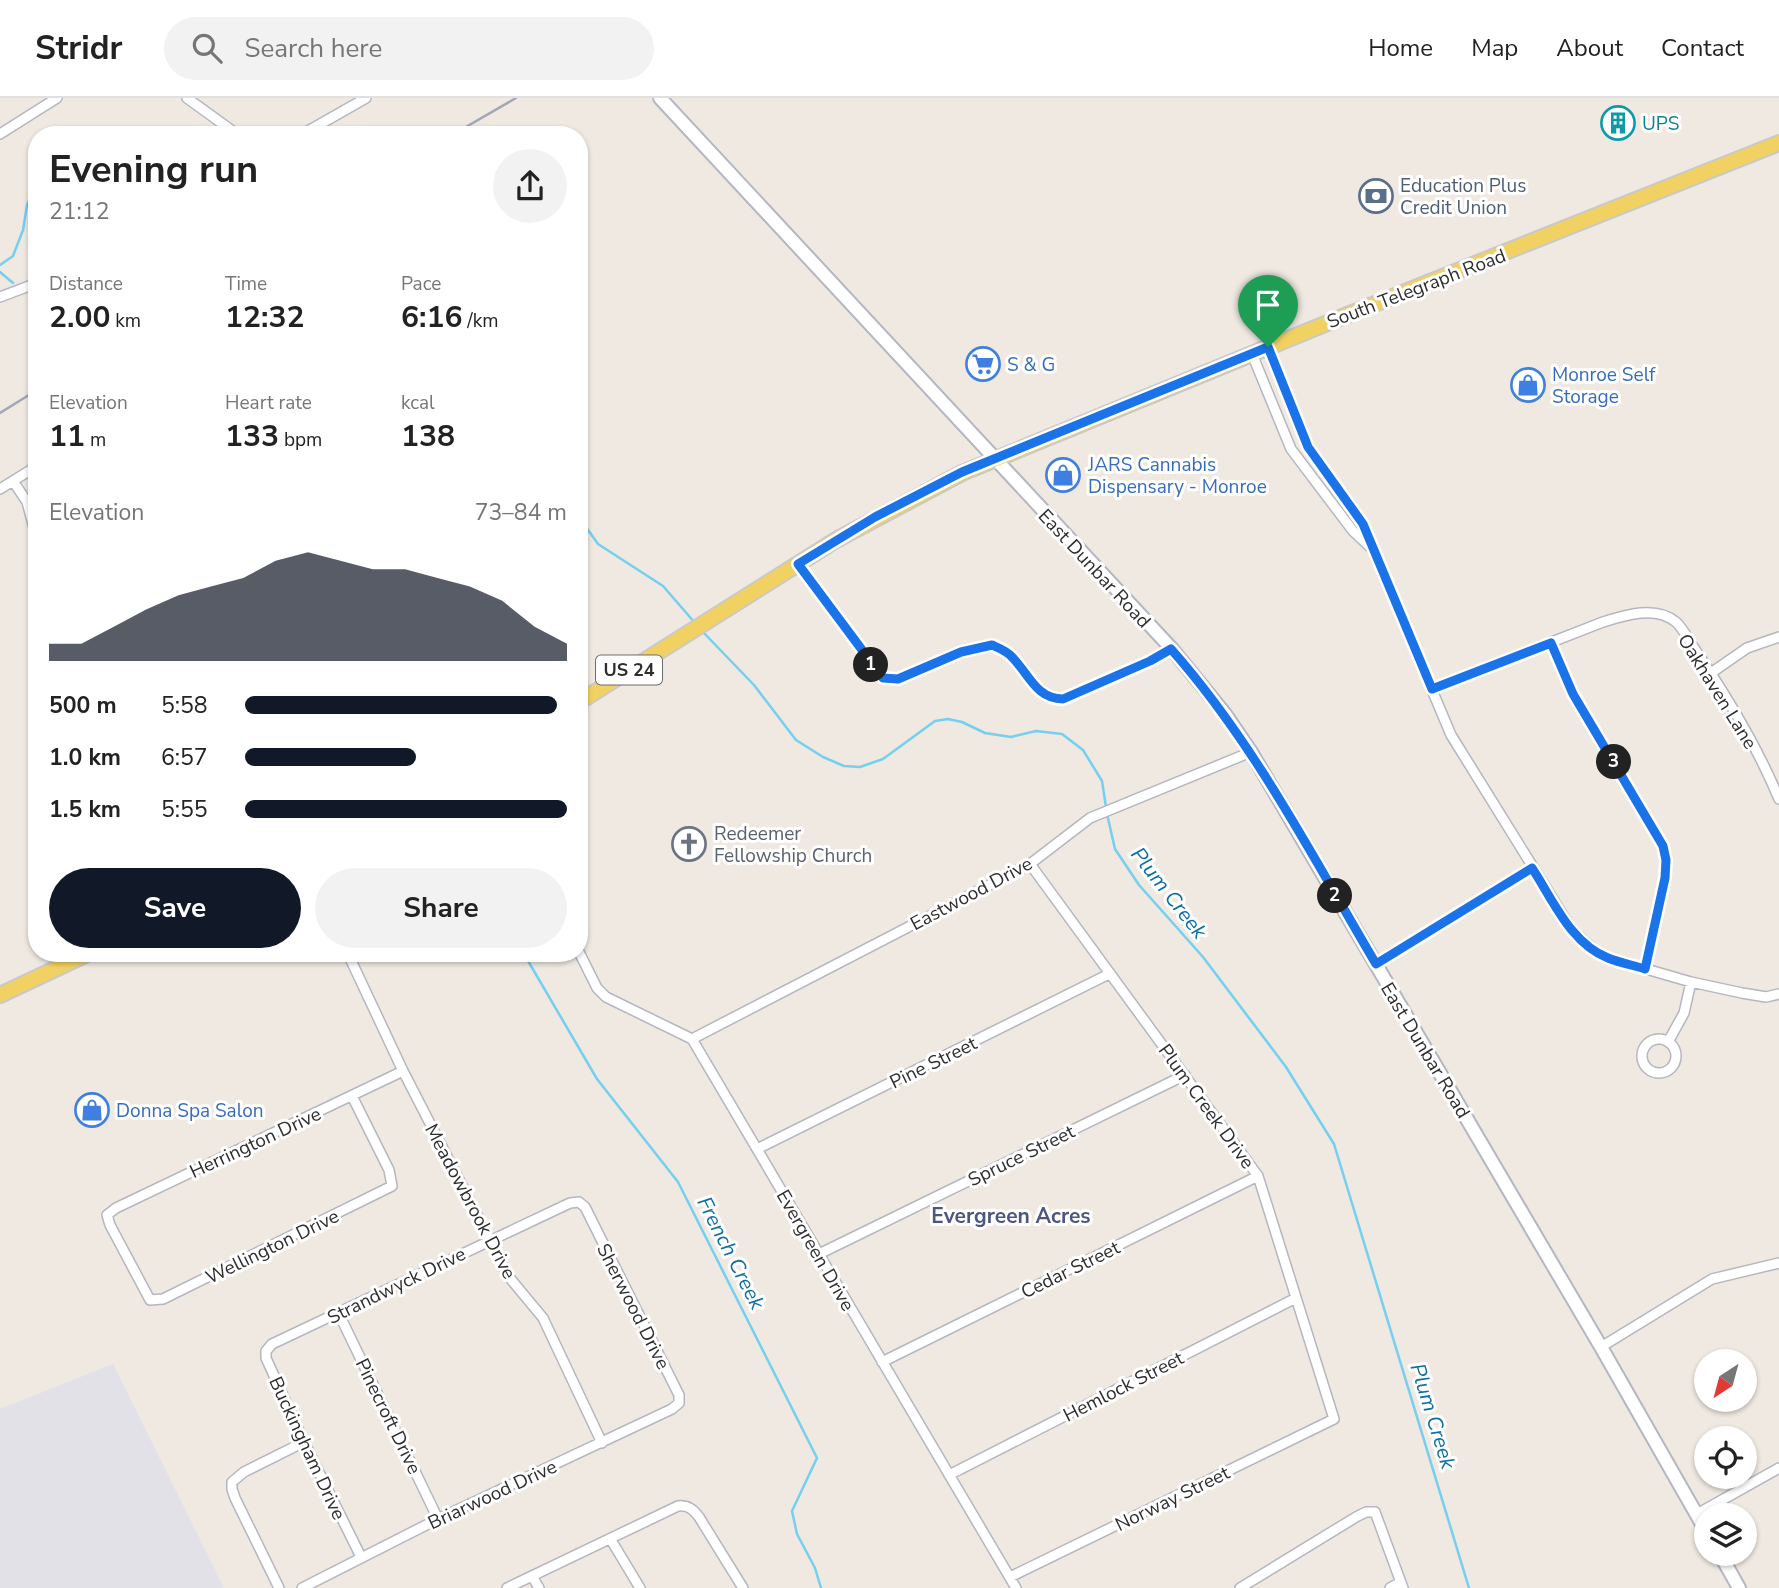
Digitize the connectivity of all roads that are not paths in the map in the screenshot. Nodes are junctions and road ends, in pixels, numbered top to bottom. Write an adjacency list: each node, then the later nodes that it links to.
1 (57, 98): 7 (street)
2 (187, 98): 5 (street)
3 (366, 98): 6 (street)
4 (660, 98): 13 (street, East Dunbar Road)
5 (226, 126)
6 (317, 126)
7 (0, 134)
8 (1779, 143): 11 (main road, South Telegraph Road / US 24)
9 (28, 286): 10 (street)
10 (0, 297)
11 (1268, 347): 12 (main road, South Telegraph Road / US 24); 18 (street)
12 (1252, 354): 13 (main road, South Telegraph Road / US 24); 18 (street)
13 (993, 459): 19 (main road, South Telegraph Road / US 24); 22 (street, East Dunbar Road)
14 (28, 472): 15 (street)
15 (13, 481): 16 (street); 17 (street)
16 (0, 489)
17 (28, 506)
18 (1372, 549): 24 (street)
19 (798, 564): 22 (street); 25 (main road, South Telegraph Road / US 24)
20 (1779, 637): 23 (street)
21 (1551, 643): 23 (street, Oakhaven Lane); 24 (street); 34 (street)
22 (1171, 649): 26 (street, East Dunbar Road)
23 (1711, 673): 27 (street, Oakhaven Lane)
24 (1432, 689): 29 (street)
25 (588, 696)
26 (1251, 752): 28 (street, Eastwood Drive); 33 (street, East Dunbar Road)
27 (1779, 799)
28 (1030, 864): 35 (street, Plum Creek Drive); 39 (street, Eastwood Drive)
29 (1532, 868): 33 (street); 34 (street)
30 (70, 962): 38 (main road)
31 (352, 962): 41 (street, Meadowbrook Drive)
32 (584, 962): 39 (street)
33 (1376, 964): 54 (street, East Dunbar Road)
34 (1645, 969): 36 (street)
35 (1110, 974): 42 (street, Plum Creek Drive); 44 (street, Pine Street)
36 (1691, 982): 37 (street); 40 (street)
37 (1779, 994)
38 (0, 995)
39 (692, 1039): 44 (street, Evergreen Drive)
40 (1668, 1042)
41 (404, 1071): 43 (street, Herrington Drive); 47 (street, Meadowbrook Drive)
42 (1185, 1075): 45 (street, Plum Creek Drive); 48 (street, Spruce Street)
43 (352, 1096): 51 (street, Wellington Drive); 51 (street, Herrington Drive)
44 (757, 1149): 48 (street, Evergreen Drive)
45 (1258, 1176): 50 (street, Plum Creek Drive); 55 (street, Cedar Street)
46 (588, 1213): 47 (street, Strandwyck Drive); 56 (street, Sherwood Drive)
47 (491, 1240): 52 (street, Strandwyck Drive); 59 (street, Meadowbrook Drive)
48 (819, 1254): 55 (street, Evergreen Drive)
49 (1779, 1263): 54 (street)
50 (1296, 1298): 57 (street, Plum Creek Drive); 61 (street, Hemlock Street)
51 (150, 1300)
52 (339, 1314): 53 (street, Strandwyck Drive); 64 (street, Pinecroft Drive)
53 (277, 1342): 58 (street, Buckingham Drive)
54 (1601, 1347): 63 (street, East Dunbar Road)
55 (882, 1362): 61 (street, Evergreen Drive)
56 (679, 1399): 59 (street, Briarwood Drive)
57 (1334, 1419): 69 (street, Norway Street)
58 (304, 1442): 66 (street, Buckingham Drive); 71 (street)
59 (602, 1443): 64 (street, Briarwood Drive)
60 (1779, 1468): 62 (street)
61 (949, 1475): 69 (street, Evergreen Drive)
62 (1717, 1503)
63 (1694, 1509)
64 (438, 1519): 66 (street, Briarwood Drive)
65 (611, 1540): 68 (street); 75 (street); 76 (street)
66 (361, 1557): 72 (street, Briarwood Drive)
67 (1727, 1566): 80 (street)
68 (532, 1576): 73 (street); 74 (street)
69 (1010, 1577): 77 (street, Evergreen Drive)
70 (1402, 1585): 78 (street); 79 (street)
71 (279, 1588)
72 (302, 1588)
73 (507, 1588)
74 (539, 1588)
75 (640, 1588)
76 (743, 1588)
77 (1016, 1588)
78 (1240, 1588)
79 (1390, 1588)
80 (1739, 1588)

